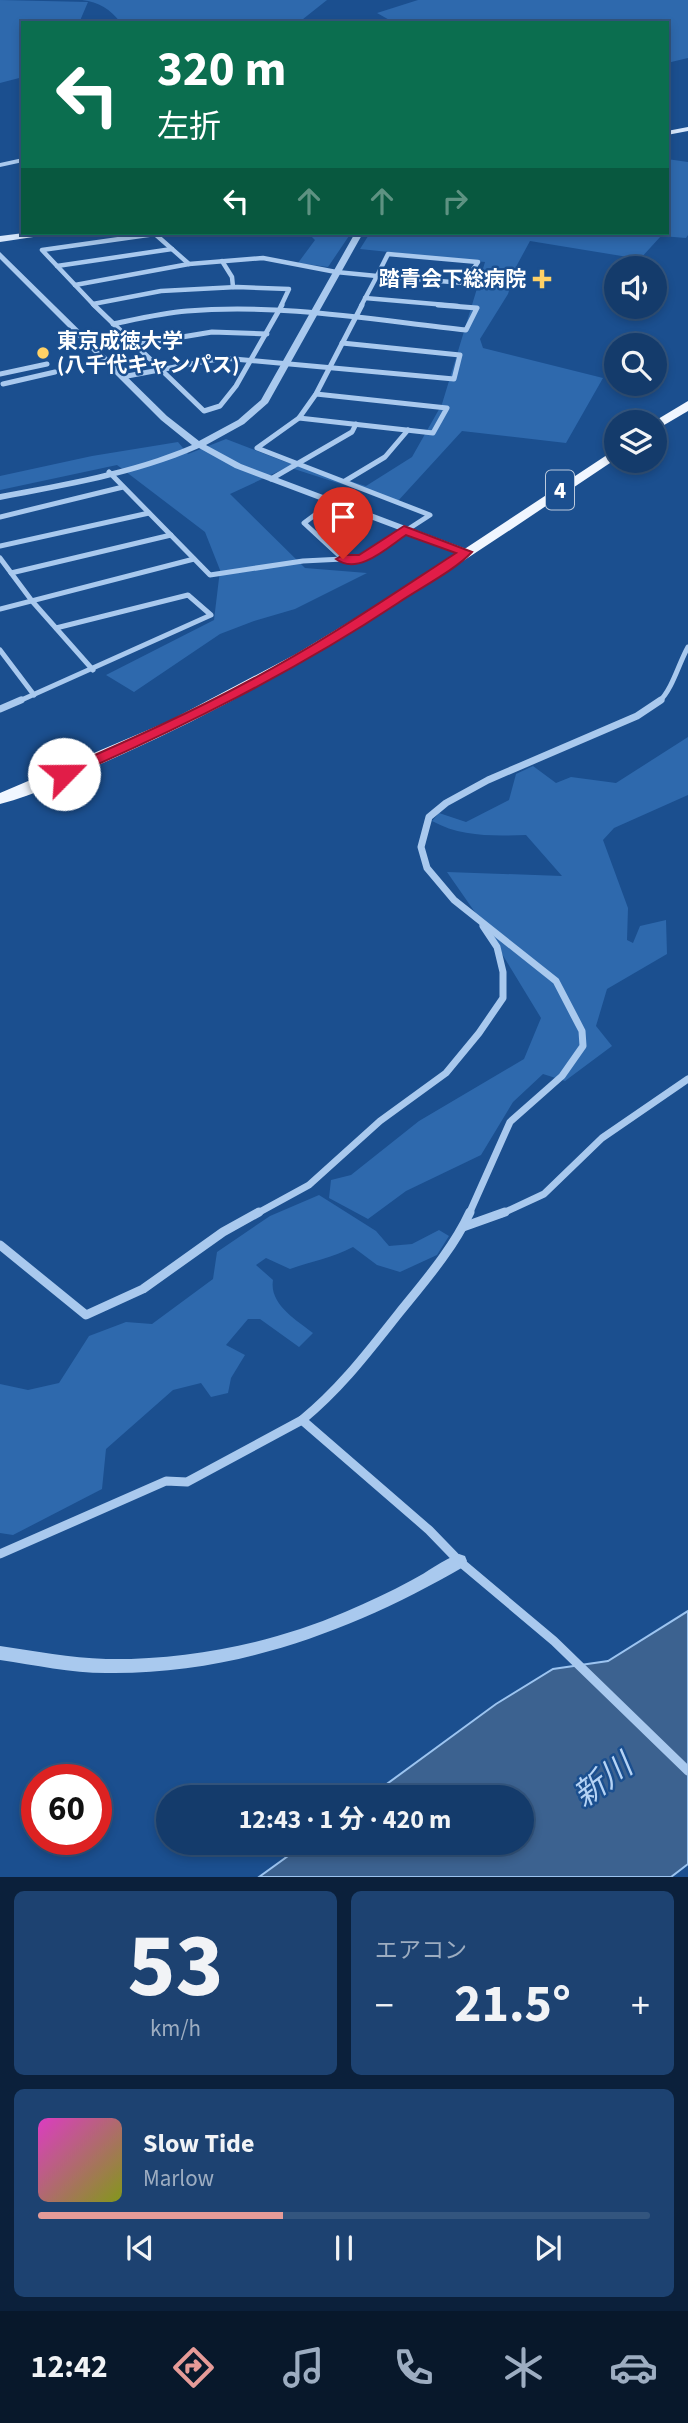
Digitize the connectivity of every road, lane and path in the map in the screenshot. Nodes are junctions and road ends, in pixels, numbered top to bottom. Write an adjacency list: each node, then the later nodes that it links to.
1 (688, 129): 2 (main road)
2 (669, 133)
3 (21, 160): 4 (street)
4 (0, 165)
5 (27, 235): 9 (main road)
6 (148, 235): 14 (street)
7 (156, 235): 10 (street)
8 (358, 235): 15 (street)
9 (0, 239)
10 (172, 249): 13 (street); 14 (street)
11 (0, 254): 35 (street)
12 (222, 261): 13 (street); 15 (street); 18 (street)
13 (189, 264): 17 (street)
14 (57, 266): 17 (street)
15 (335, 272): 16 (street); 22 (street)
16 (376, 275): 16 (street); 19 (street)
17 (75, 285): 20 (street)
18 (233, 287): 20 (street); 21 (street)
19 (365, 298): 23 (street); 23 (street)
20 (93, 304): 24 (street)
21 (281, 311): 22 (street); 24 (street); 25 (street)
22 (313, 315): 23 (street); 29 (street)
23 (354, 319): 26 (street)
24 (113, 324): 27 (street)
25 (267, 334): 27 (street); 28 (street)
26 (342, 343): 31 (street); 31 (street)
27 (134, 345): 32 (street)
28 (251, 359): 29 (street); 32 (street); 32 (street)
29 (285, 362): 31 (street); 43 (street)
30 (47, 364): 34 (street)
31 (331, 366): 37 (street)
32 (159, 369): 35 (street)
33 (55, 372): 36 (street)
34 (0, 374)
35 (122, 376): 43 (street)
36 (3, 384)
37 (316, 394): 39 (street); 42 (street)
38 (688, 405): 40 (main road)
39 (299, 418): 41 (street); 45 (street)
40 (667, 419)
41 (356, 424): 42 (street); 45 (street)
42 (408, 430): 48 (street)
43 (200, 446): 46 (street); 47 (street)
44 (604, 461): 57 (main road, 4)
45 (300, 464): 47 (street); 48 (street)
46 (109, 472): 49 (street); 50 (street)
47 (271, 479): 51 (street)
48 (345, 481): 54 (street)
49 (124, 487): 52 (street); 53 (street)
50 (0, 497)
51 (331, 502): 54 (street); 60 (street)
52 (149, 513): 55 (street); 56 (street)
53 (0, 517)
54 (404, 530): 57 (street); 60 (street)
55 (171, 535): 59 (street); 61 (street)
56 (0, 546)
57 (466, 552): 70 (main road, 4)
58 (0, 558): 61 (street)
59 (194, 559): 60 (street); 62 (street)
60 (343, 559)
61 (11, 573): 62 (street)
62 (32, 601): 63 (street); 64 (street)
63 (0, 609)
64 (56, 628): 67 (street); 67 (street)
65 (688, 647): 71 (street)
66 (0, 650): 68 (street)
67 (93, 670): 68 (street)
68 (34, 695): 69 (street)
69 (0, 709)
70 (0, 799)
71 (478, 920): 73 (street); 74 (street)
72 (688, 1079): 73 (street)
73 (463, 1227): 75 (street)
74 (0, 1245)
75 (302, 1420): 76 (street); 77 (street)
76 (0, 1554)
77 (459, 1561): 78 (street); 79 (street)
78 (0, 1653)
79 (688, 1771)

